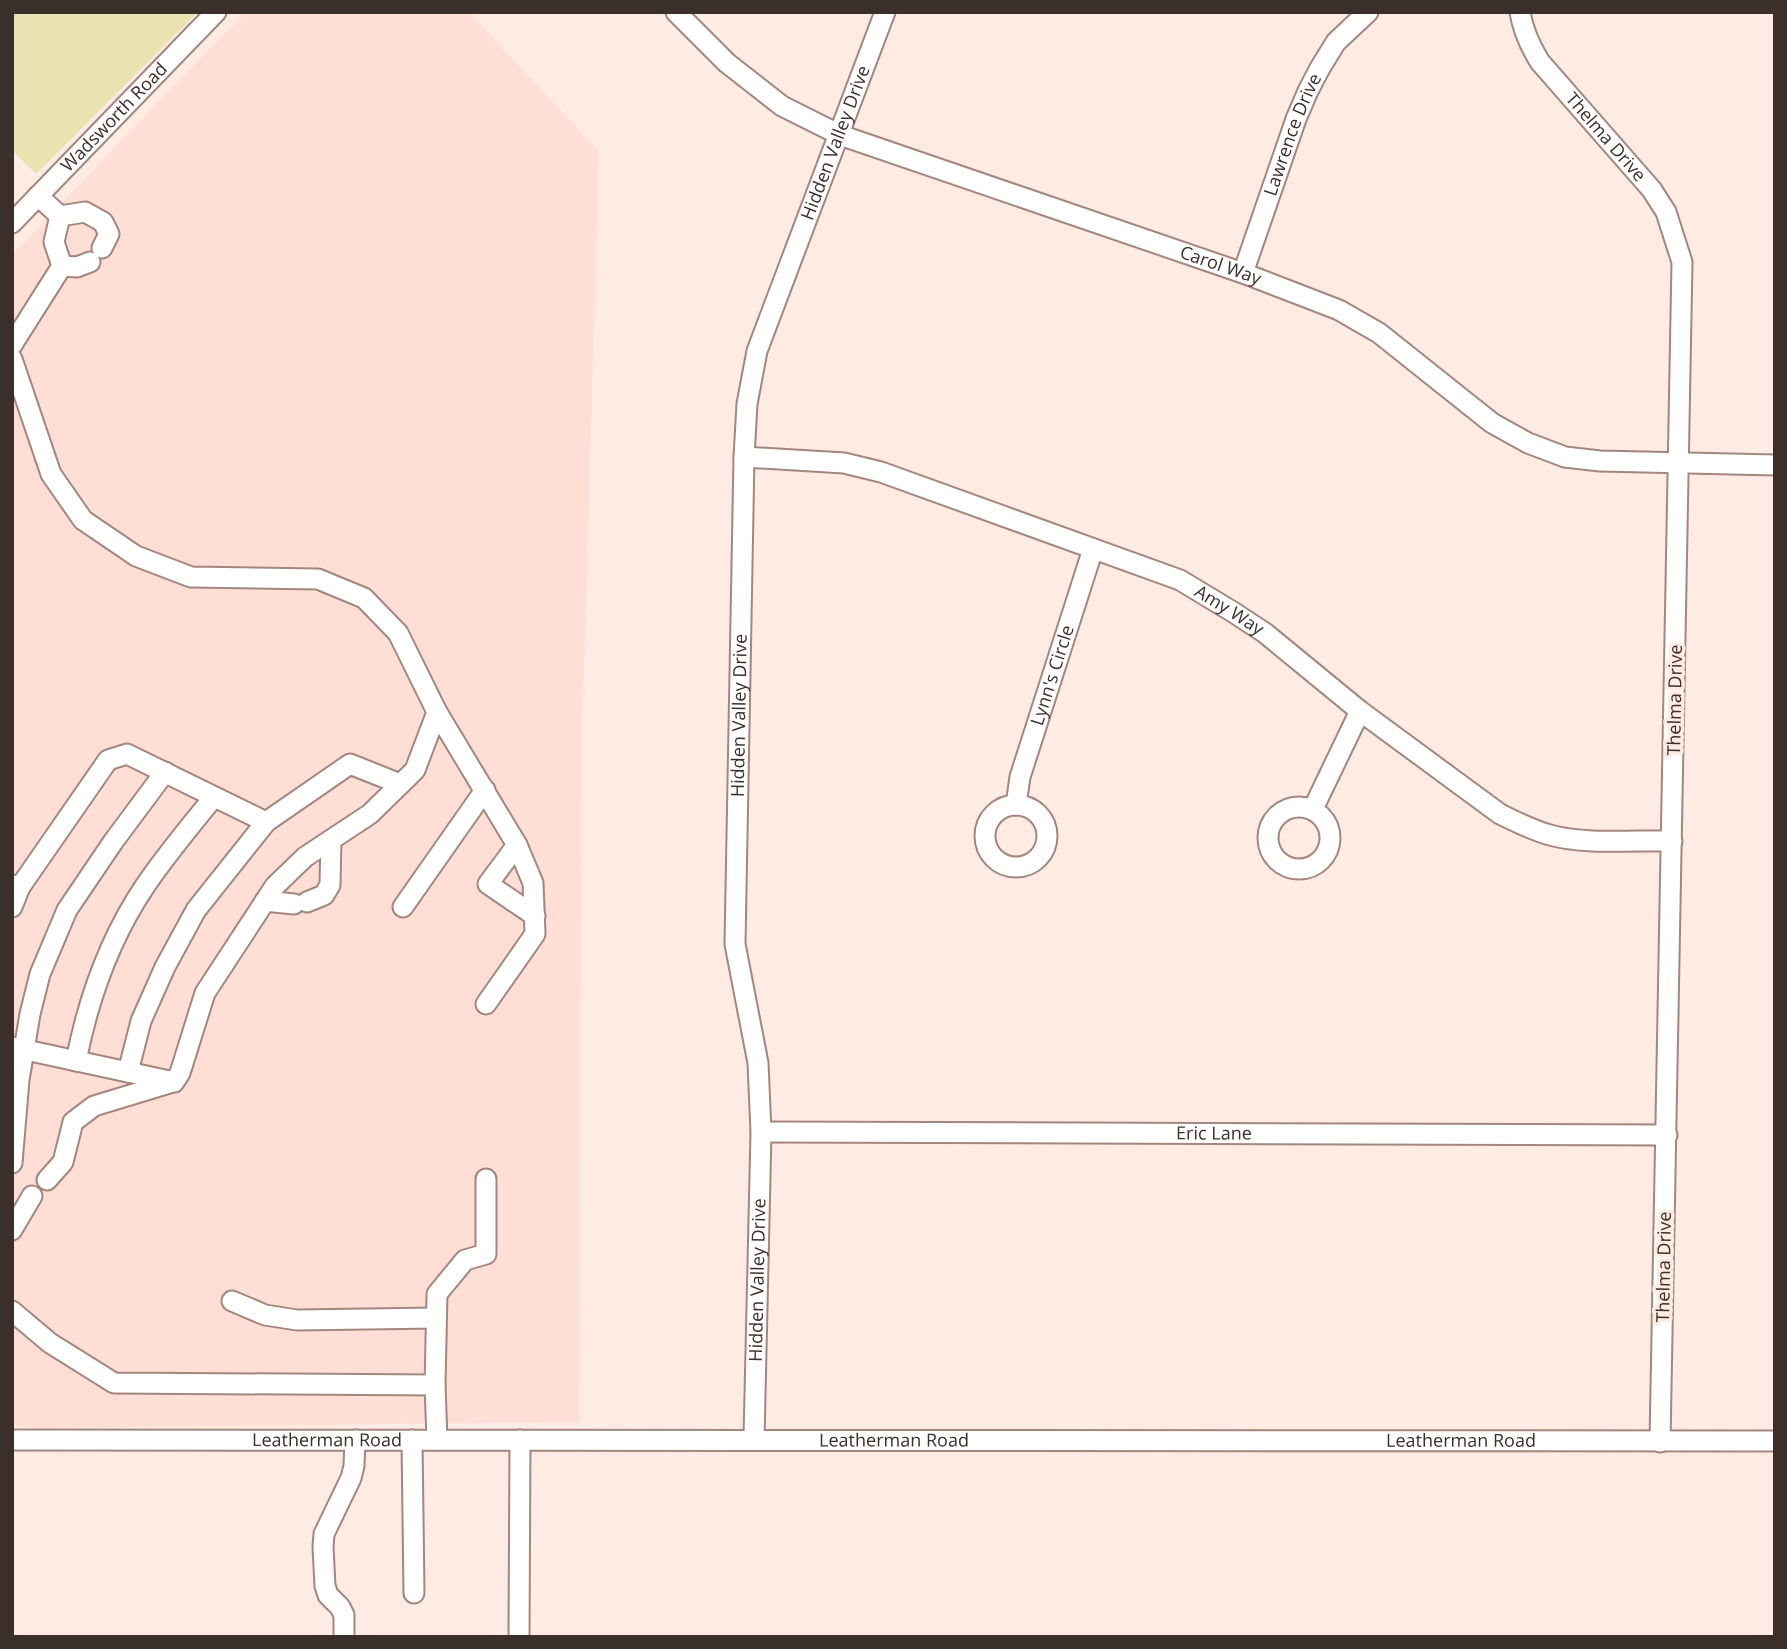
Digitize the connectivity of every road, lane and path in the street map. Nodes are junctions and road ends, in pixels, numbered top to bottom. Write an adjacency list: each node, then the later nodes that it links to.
1 (216, 12): 7 (street, Wadsworth Road)
2 (676, 12): 6 (street, Carol Way)
3 (885, 12): 6 (street, Hidden Valley Drive)
4 (1368, 12): 11 (street, Lawrence Drive)
5 (1520, 12): 15 (street, Thelma Drive)
6 (840, 135): 11 (street, Carol Way); 14 (street, Hidden Valley Drive)
7 (38, 196): 8 (street); 9 (street, Wadsworth Road)
8 (60, 216): 10 (street); 10 (street)
9 (12, 223)
10 (62, 266): 12 (street)
11 (1244, 272): 15 (street, Carol Way)
12 (12, 345)
13 (12, 359): 19 (street)
14 (744, 457): 17 (street, Amy Way); 40 (street, Hidden Valley Drive)
15 (1679, 463): 16 (street, Carol Way); 28 (street, Thelma Drive)
16 (1775, 465)
17 (1093, 549): 18 (street, Amy Way); 24 (street, Lynn's Circle)
18 (1360, 711): 25 (street); 28 (street, Amy Way)
19 (437, 712): 21 (street); 22 (street)
20 (165, 772): 23 (street); 30 (street); 36 (street)
21 (400, 785): 26 (street); 27 (street)
22 (485, 790): 29 (street); 33 (street)
23 (214, 797): 26 (street); 37 (street)
24 (1016, 805)
25 (1313, 810)
26 (266, 822): 38 (street)
27 (331, 840): 31 (street); 31 (street)
28 (1672, 841): 41 (street, Thelma Drive)
29 (517, 845): 34 (street); 34 (street)
30 (16, 886): 32 (street)
31 (265, 901): 39 (street)
32 (12, 907)
33 (403, 907)
34 (535, 916): 35 (street)
35 (486, 1004)
36 (19, 1048): 37 (street); 42 (street)
37 (76, 1060): 38 (street)
38 (128, 1072): 39 (street)
39 (174, 1082): 44 (street)
40 (761, 1132): 41 (street, Eric Lane); 52 (street, Hidden Valley Drive)
41 (1667, 1135): 59 (street, Thelma Drive)
42 (12, 1163)
43 (486, 1179): 50 (street)
44 (47, 1180)
45 (32, 1196): 47 (street)
46 (12, 1203): 47 (street)
47 (14, 1227)
48 (232, 1301): 50 (street)
49 (12, 1311): 51 (street)
50 (436, 1318): 51 (street)
51 (435, 1385): 56 (street)
52 (754, 1439): 57 (street, Leatherman Road); 59 (street, Leatherman Road)
53 (12, 1440): 54 (street, Leatherman Road)
54 (355, 1440): 55 (street, Leatherman Road); 61 (street)
55 (412, 1440): 56 (street, Leatherman Road); 60 (street)
56 (436, 1440): 57 (street, Leatherman Road)
57 (520, 1440): 62 (street)
58 (1775, 1441): 59 (street, Leatherman Road)
59 (1660, 1442)
60 (414, 1593)
61 (344, 1637)
62 (519, 1637)

